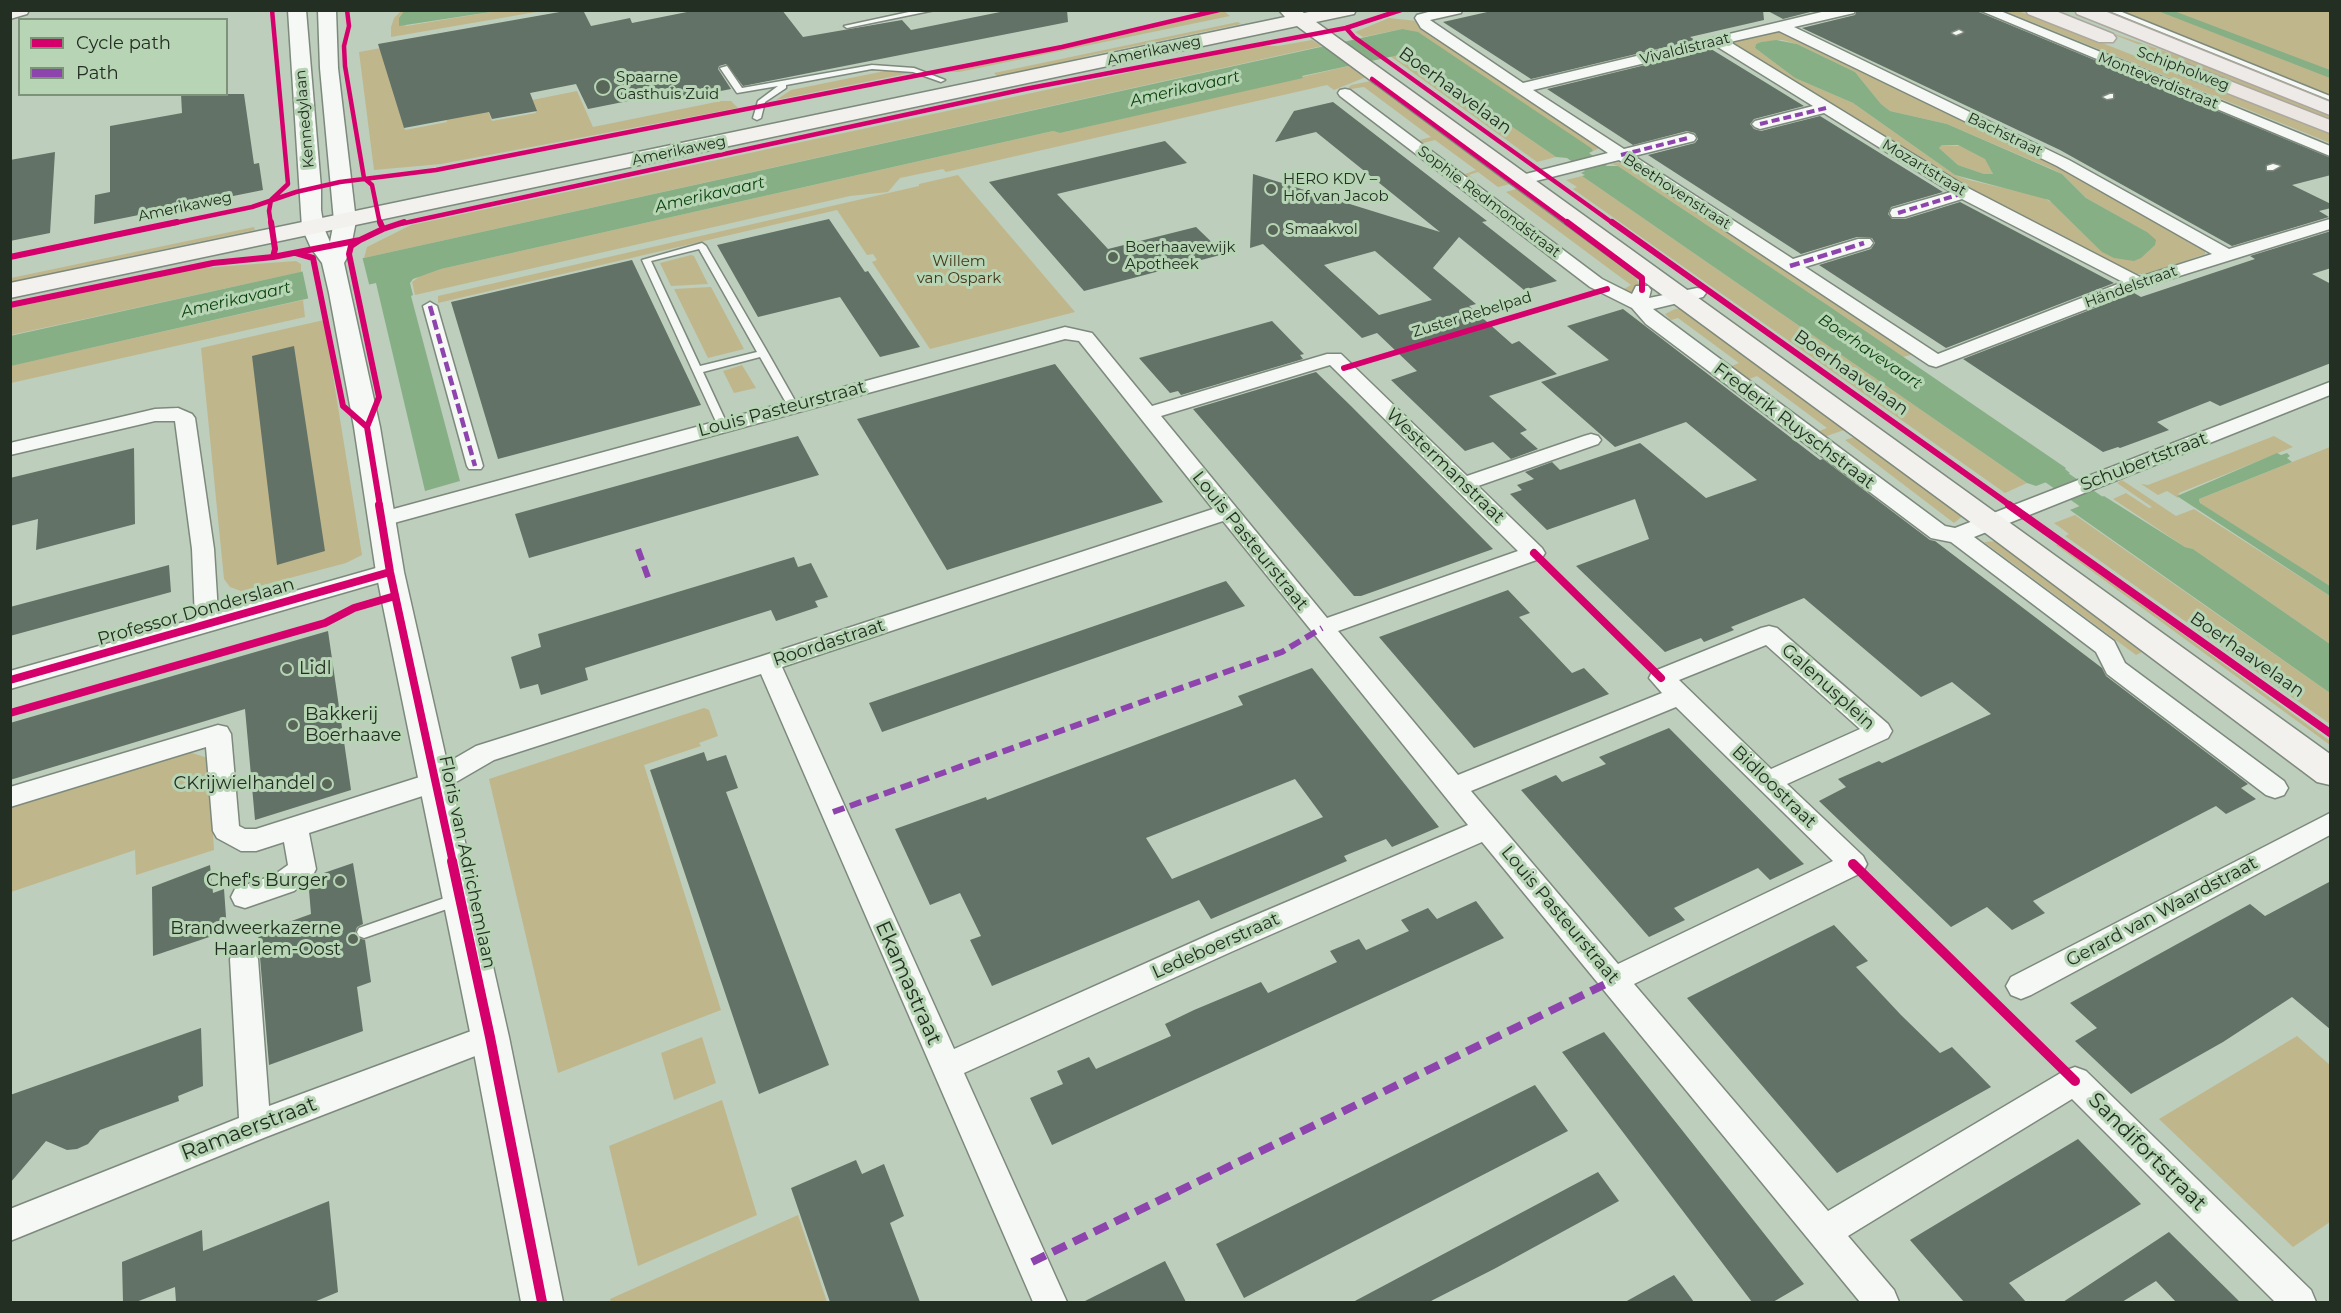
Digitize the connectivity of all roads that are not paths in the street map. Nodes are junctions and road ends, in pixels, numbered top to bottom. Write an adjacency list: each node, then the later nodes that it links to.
1 (20, 10): 12 (main road)
2 (297, 10): 37 (street, Kennedylaan)
3 (327, 10): 35 (street, Kennedylaan)
4 (932, 10): 15 (lane)
5 (1276, 10): 20 (main road, Amerikaweg)
6 (1347, 10): 13 (main road, Amerikaweg)
7 (1456, 10): 22 (street, Beethovenstraat)
8 (1850, 10): 16 (street, Vivaldistraat)
9 (2035, 10): 19 (main road, Schipholweg)
10 (2084, 10): 26 (main road, Schipholweg)
11 (2110, 10): 24 (lane, Schipholweg)
12 (10, 13)
13 (1303, 15): 33 (main road, Boerhaavelaan); 35 (main road, Amerikaweg)
14 (1995, 16): 31 (street, Monteverdistraat)
15 (847, 26)
16 (1780, 26): 17 (street, Vivaldistraat); 40 (street, Bachstraat)
17 (1718, 41): 22 (street, Vivaldistraat); 25 (street, Mozartstraat)
18 (724, 68): 21 (lane)
19 (2186, 70): 29 (highway, Schipholweg)
20 (941, 80): 21 (lane); 27 (main road, Amerikaweg)
21 (786, 83): 27 (lane)
22 (1521, 88): 32 (street, Beethovenstraat)
23 (1345, 93): 47 (street, Sophie Redmondstraat)
24 (2331, 98)
25 (1826, 108): 28 (street); 34 (street, Mozartstraat)
26 (2331, 109)
27 (758, 118): 35 (main road, Amerikaweg)
28 (1760, 124)
29 (2331, 127)
30 (1688, 138): 32 (street)
31 (2329, 153)
32 (1621, 155): 33 (street); 41 (street, Beethovenstraat)
33 (1527, 178): 46 (main road, Boerhaavelaan)
34 (1965, 193): 36 (street); 44 (street, Mozartstraat)
35 (344, 213): 37 (main road, Amerikaweg); 43 (street, Floris van Adrichemlaan)
36 (1898, 213)
37 (311, 219): 42 (main road, Amerikaweg); 43 (street, Floris van Adrichemlaan); 45 (main road, Amerikaweg)
38 (2331, 224): 40 (street, Händelstraat)
39 (1864, 243): 41 (street)
40 (2226, 255): 44 (street, Händelstraat)
41 (1790, 266): 50 (street, Beethovenstraat)
42 (10, 273)
43 (336, 278): 61 (street, Floris van Adrichemlaan)
44 (2138, 283): 50 (street, Händelstraat)
45 (10, 291)
46 (1688, 295): 47 (street); 62 (main road, Boerhaavelaan)
47 (1640, 297): 63 (street, Frederik Ruyschstraat)
48 (430, 306): 58 (street)
49 (764, 353): 51 (lane); 51 (lane); 53 (lane)
50 (1936, 361)
51 (697, 370): 55 (lane)
52 (2331, 388): 62 (street, Schubertstraat)
53 (793, 406): 54 (street, Louis Pasteurstraat); 55 (street, Louis Pasteurstraat)
54 (1147, 414): 59 (street, Westermanstraat); 60 (street, Louis Pasteurstraat)
55 (723, 426): 61 (street, Louis Pasteurstraat)
56 (1591, 440): 59 (street)
57 (10, 449): 65 (street)
58 (475, 466)
59 (1464, 484): 66 (street, Westermanstraat)
60 (1226, 512): 66 (street, Louis Pasteurstraat); 67 (street, Roordastraat)
61 (383, 519): 64 (street, Floris van Adrichemlaan)
62 (2000, 519): 63 (street, Schubertstraat); 70 (main road, Boerhaavelaan); 71 (main road, Boerhaavelaan)
63 (1958, 535): 75 (street)
64 (390, 572): 65 (street, Professor Donderslaan); 73 (street, Floris van Adrichemlaan)
65 (207, 624): 68 (street, Professor Donderslaan)
66 (1322, 628): 74 (street, Louis Pasteurstraat)
67 (768, 663): 73 (street, Roordastraat); 87 (street, Ekamastraat)
68 (10, 680)
69 (1679, 696): 72 (street, Bidloostraat); 72 (street, Galenusplein); 74 (street)
70 (2331, 752)
71 (2331, 772)
72 (1768, 781): 84 (street, Bidloostraat)
73 (435, 782): 78 (street, Roordastraat); 81 (street, Floris van Adrichemlaan)
74 (1453, 788): 79 (street, Louis Pasteurstraat)
75 (2275, 788)
76 (10, 797): 78 (street, Roordastraat)
77 (2331, 823): 85 (street, Gerard van Waardstraat)
78 (295, 828): 80 (street)
79 (1488, 828): 84 (street, Louis Pasteurstraat); 87 (street, Ledeboerstraat)
80 (245, 897)
81 (459, 899): 82 (lane); 86 (street, Floris van Adrichemlaan)
82 (364, 932)
83 (244, 959): 88 (street)
84 (1614, 980): 90 (street, Louis Pasteurstraat)
85 (2021, 986)
86 (490, 1037): 88 (street, Ramaerstraat); 92 (street, Floris van Adrichemlaan)
87 (945, 1066): 93 (street, Ekamastraat)
88 (255, 1125): 89 (street, Ramaerstraat)
89 (10, 1225)
90 (1824, 1232): 91 (street, Louis Pasteurstraat); 94 (street, Sandifortstraat)
91 (1878, 1301)
92 (542, 1302)
93 (1050, 1302)
94 (2299, 1302)

